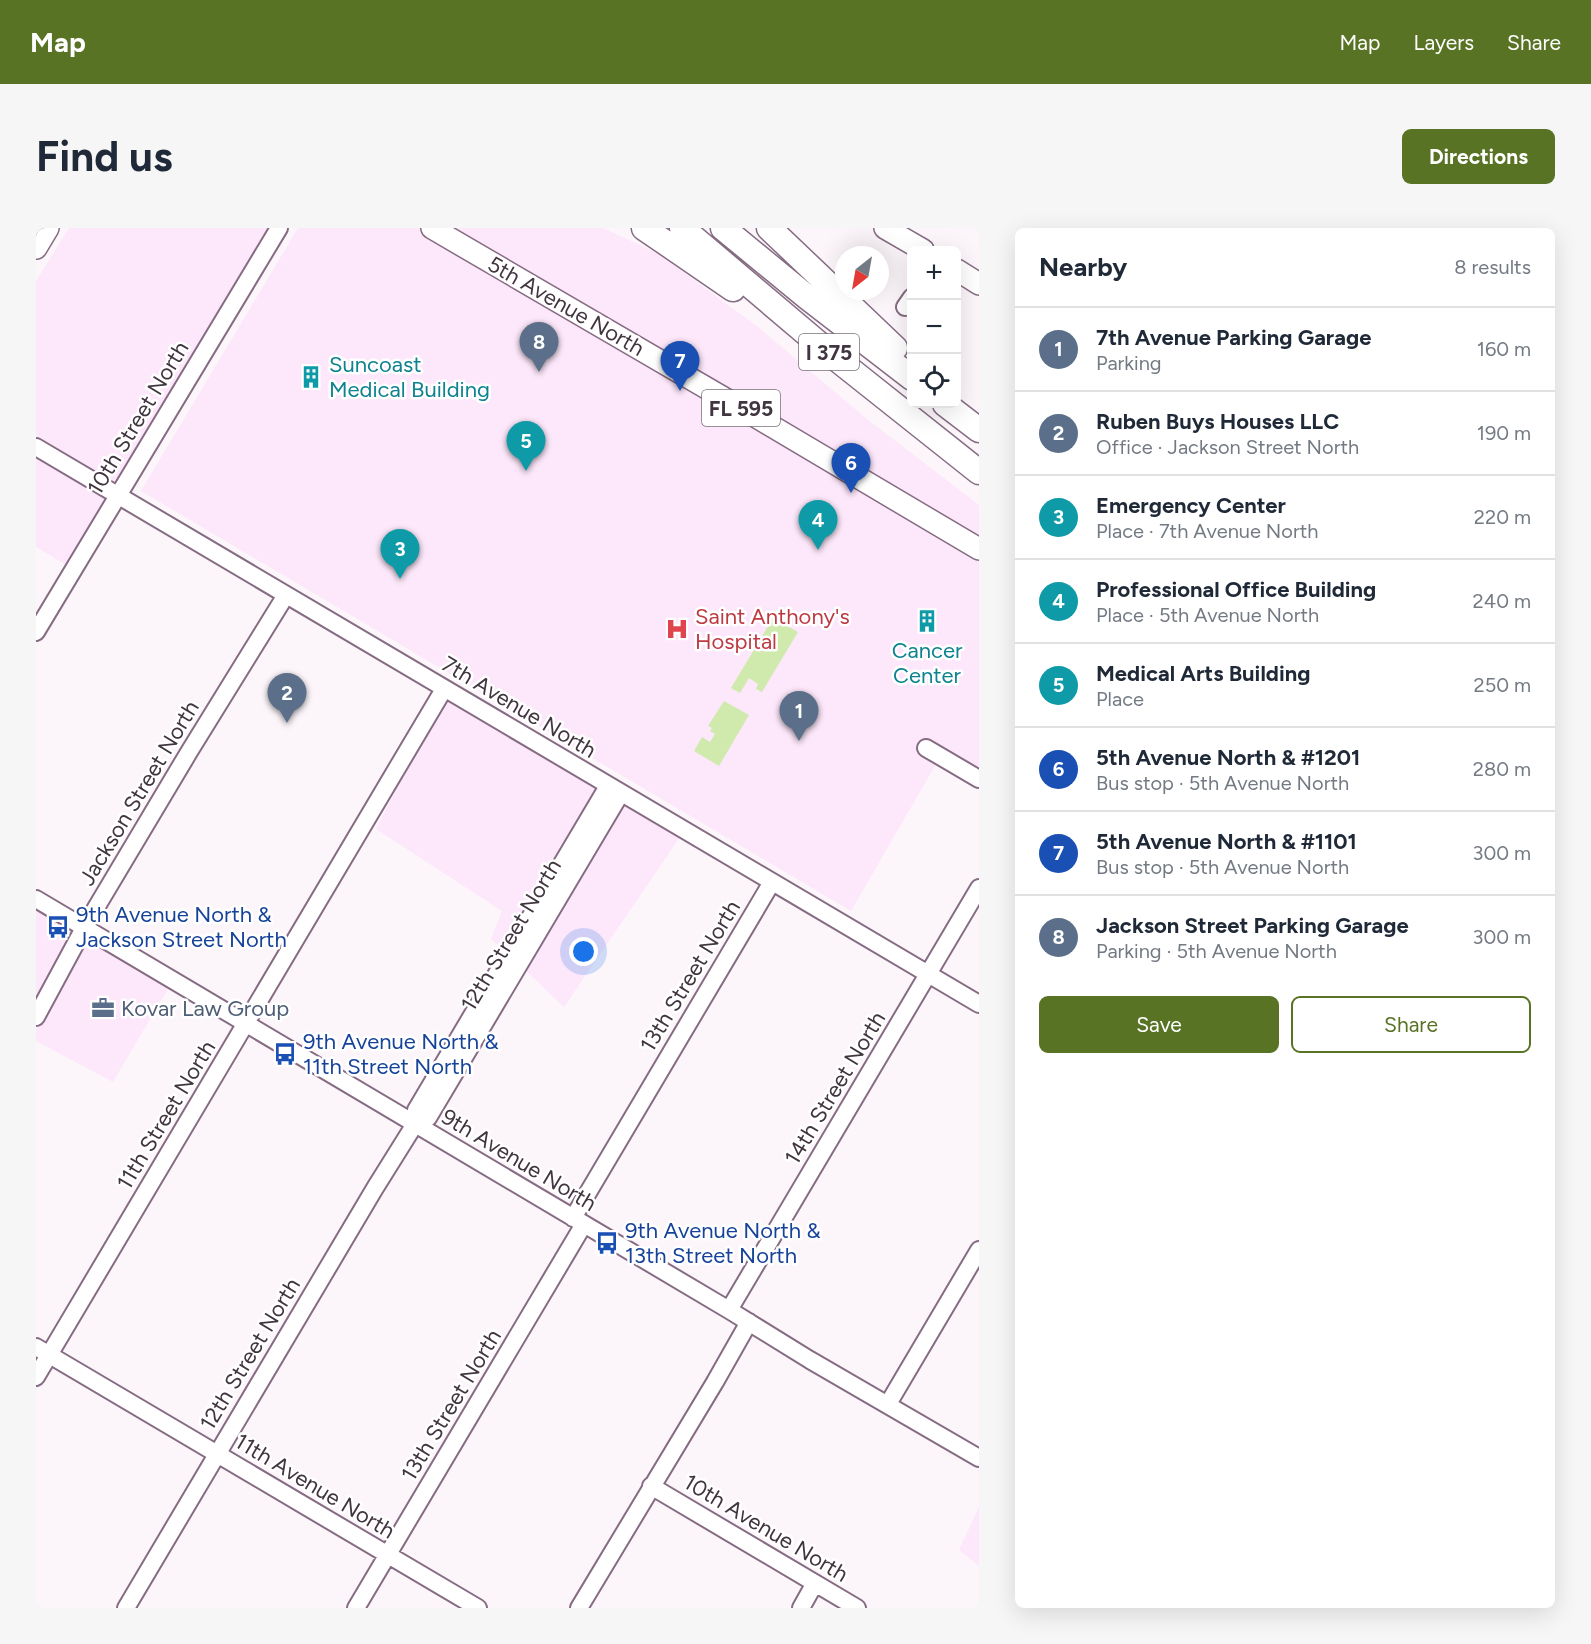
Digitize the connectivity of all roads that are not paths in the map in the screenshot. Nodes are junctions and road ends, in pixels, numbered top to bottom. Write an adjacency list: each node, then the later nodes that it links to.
1 (48, 228): 10 (main road)
2 (279, 228): 21 (street, 10th Street North)
3 (432, 228): 22 (main road, 5th Avenue North / FL 595)
4 (644, 228): 14 (highway)
5 (682, 228): 14 (highway, I 375)
6 (723, 228): 15 (highway, I 375)
7 (769, 228): 13 (highway)
8 (885, 228): 9 (main road)
9 (916, 246)
10 (36, 248)
11 (961, 273): 12 (main road)
12 (979, 284)
13 (907, 359)
14 (838, 360): 20 (highway, I 375)
15 (907, 374)
16 (950, 408): 18 (highway)
17 (957, 408): 18 (highway)
18 (979, 429)
19 (36, 447): 21 (street, 7th Avenue North)
20 (979, 472)
21 (117, 495): 23 (street, 7th Avenue North); 24 (street, 10th Street North)
22 (979, 549)
23 (286, 595): 25 (street, 7th Avenue North); 32 (street, Jackson Street North)
24 (36, 632)
25 (444, 689): 28 (street, 7th Avenue North); 36 (street, 11th Street North)
26 (926, 748): 27 (street)
27 (979, 779)
28 (614, 790): 29 (street, 7th Avenue North); 37 (street, 12th Street North)
29 (772, 882): 33 (street, 7th Avenue North); 38 (street, 13th Street North)
30 (979, 888): 33 (street, 14th Street North)
31 (36, 899): 32 (street, 9th Avenue North)
32 (84, 928): 35 (street, Jackson Street North); 36 (street, 9th Avenue North)
33 (928, 974): 34 (street, 7th Avenue North); 40 (street, 14th Street North)
34 (979, 1004)
35 (36, 1017)
36 (246, 1023): 37 (street, 9th Avenue North); 42 (street, 11th Street North)
37 (415, 1125): 38 (street, 9th Avenue North); 45 (street, 12th Street North)
38 (578, 1221): 40 (street, 9th Avenue North); 48 (street, 13th Street North)
39 (979, 1250): 44 (street)
40 (729, 1310): 41 (street, 9th Avenue North)
41 (749, 1322): 44 (street, 9th Avenue North); 47 (street)
42 (43, 1351): 43 (street, 11th Street North); 45 (street, 11th Avenue North)
43 (36, 1377)
44 (888, 1404): 46 (street, 9th Avenue North)
45 (217, 1454): 48 (street, 11th Avenue North); 50 (street, 12th Street North)
46 (979, 1458)
47 (651, 1486): 49 (street, 10th Avenue North); 53 (street)
48 (388, 1555): 51 (street, 13th Street North); 52 (street, 11th Avenue North)
49 (815, 1583): 54 (street); 55 (street, 10th Avenue North)
50 (126, 1608)
51 (356, 1608)
52 (478, 1608)
53 (579, 1608)
54 (801, 1608)
55 (857, 1608)

